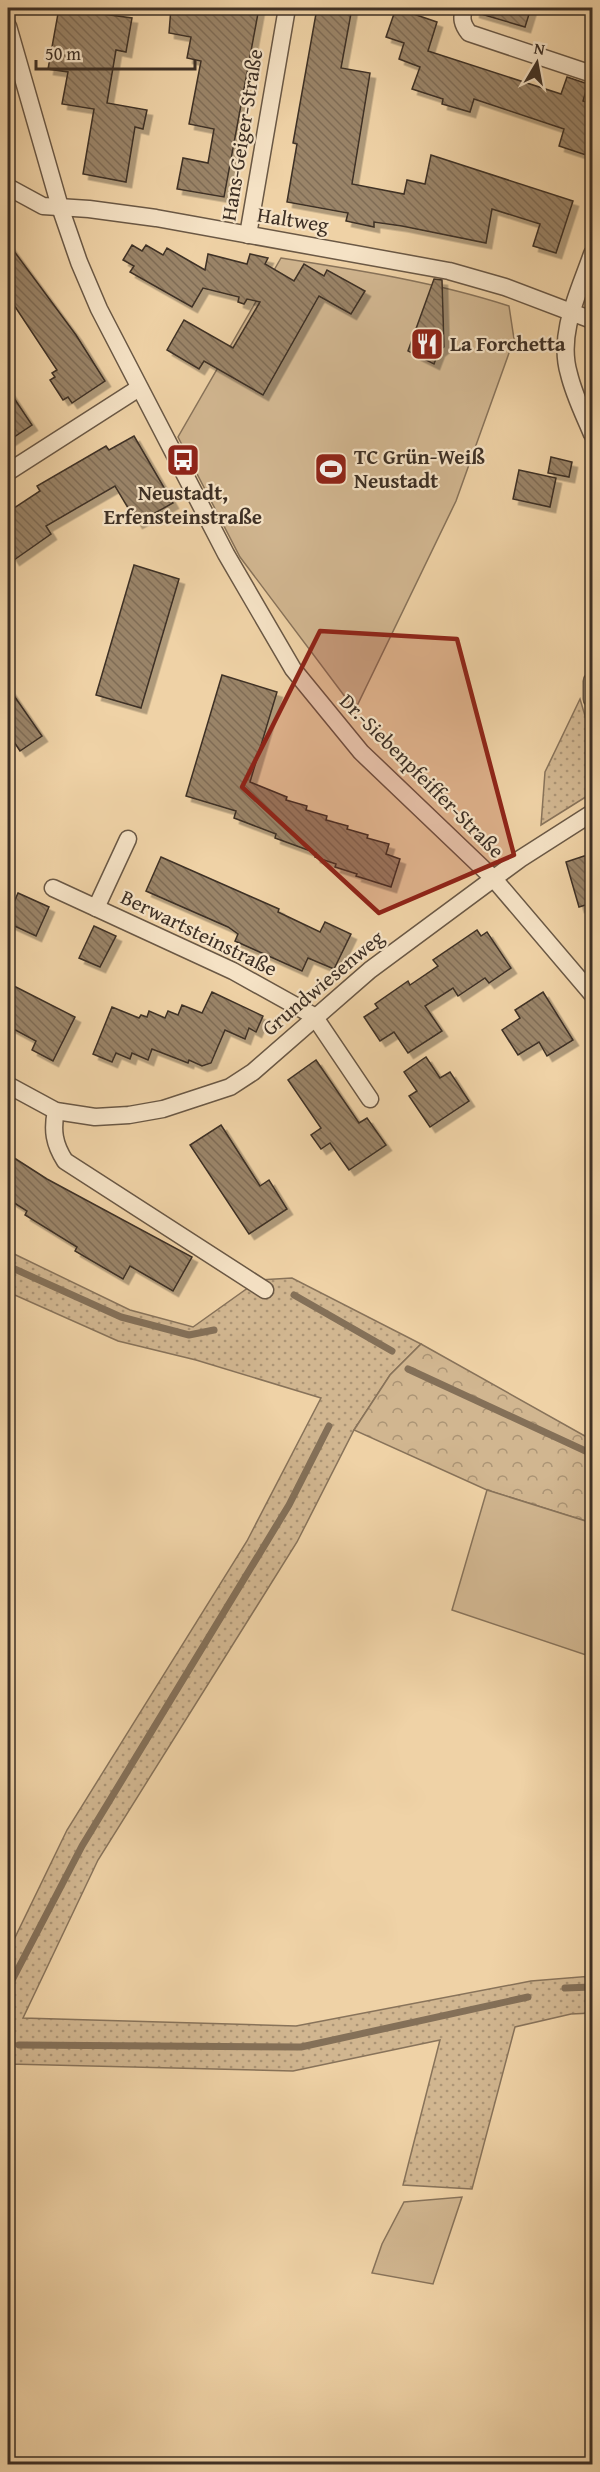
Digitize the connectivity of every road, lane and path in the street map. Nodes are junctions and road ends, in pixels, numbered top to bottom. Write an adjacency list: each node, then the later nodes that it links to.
1 (287, 8): 7 (street, Hans-Geiger-Straße)
2 (464, 8): 4 (street)
3 (8, 26): 6 (street)
4 (592, 74)
5 (8, 187): 6 (street)
6 (60, 207): 7 (street, Haltweg); 11 (street, Dr.-Siebenpfeiffer-Straße)
7 (248, 235): 9 (street, Haltweg)
8 (592, 254): 9 (street)
9 (572, 311): 10 (street, Haltweg); 12 (street)
10 (592, 320)
11 (139, 388): 13 (street); 18 (street, Dr.-Siebenpfeiffer-Straße)
12 (592, 434)
13 (8, 472)
14 (592, 681): 15 (street)
15 (592, 699)
16 (592, 813): 18 (street, Grundwiesenweg)
17 (128, 839): 20 (street, Berwartsteinstraße)
18 (494, 879): 21 (street, Dr.-Siebenpfeiffer-Straße); 22 (street, Grundwiesenweg)
19 (53, 888): 20 (street, Berwartsteinstraße)
20 (96, 908): 22 (street, Berwartsteinstraße)
21 (592, 993)
22 (314, 1016): 24 (street); 25 (street, Grundwiesenweg)
23 (8, 1085): 25 (street, Grundwiesenweg)
24 (370, 1099)
25 (56, 1111): 26 (street)
26 (265, 1290)

